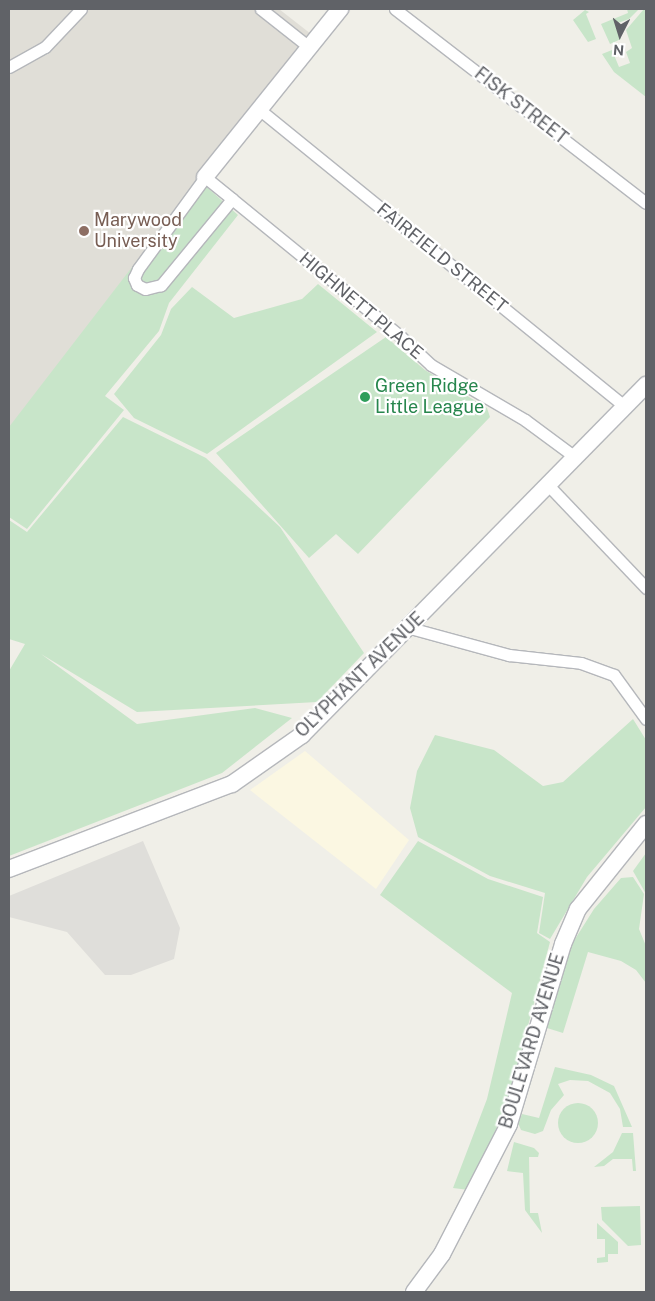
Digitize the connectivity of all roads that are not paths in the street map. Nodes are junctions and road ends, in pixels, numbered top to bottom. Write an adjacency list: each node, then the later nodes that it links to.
1 (81, 9): 6 (street)
2 (261, 9): 5 (street)
3 (340, 9): 5 (street)
4 (396, 9): 10 (street, FISK STREET)
5 (309, 47): 7 (street)
6 (9, 68)
7 (260, 110): 8 (street); 12 (street, FAIRFIELD STREET)
8 (206, 177): 9 (street, HIGHNETT PLACE); 9 (street)
9 (232, 199): 13 (street, HIGHNETT PLACE)
10 (646, 203)
11 (646, 385): 12 (street, OLYPHANT AVENUE)
12 (624, 406): 13 (street, OLYPHANT AVENUE)
13 (575, 457): 14 (street, OLYPHANT AVENUE)
14 (548, 485): 15 (street); 16 (street, OLYPHANT AVENUE)
15 (646, 588)
16 (410, 628): 17 (street); 19 (street, OLYPHANT AVENUE)
17 (646, 719)
18 (646, 824): 20 (street, BOULEVARD AVENUE)
19 (9, 869)
20 (414, 1292)

